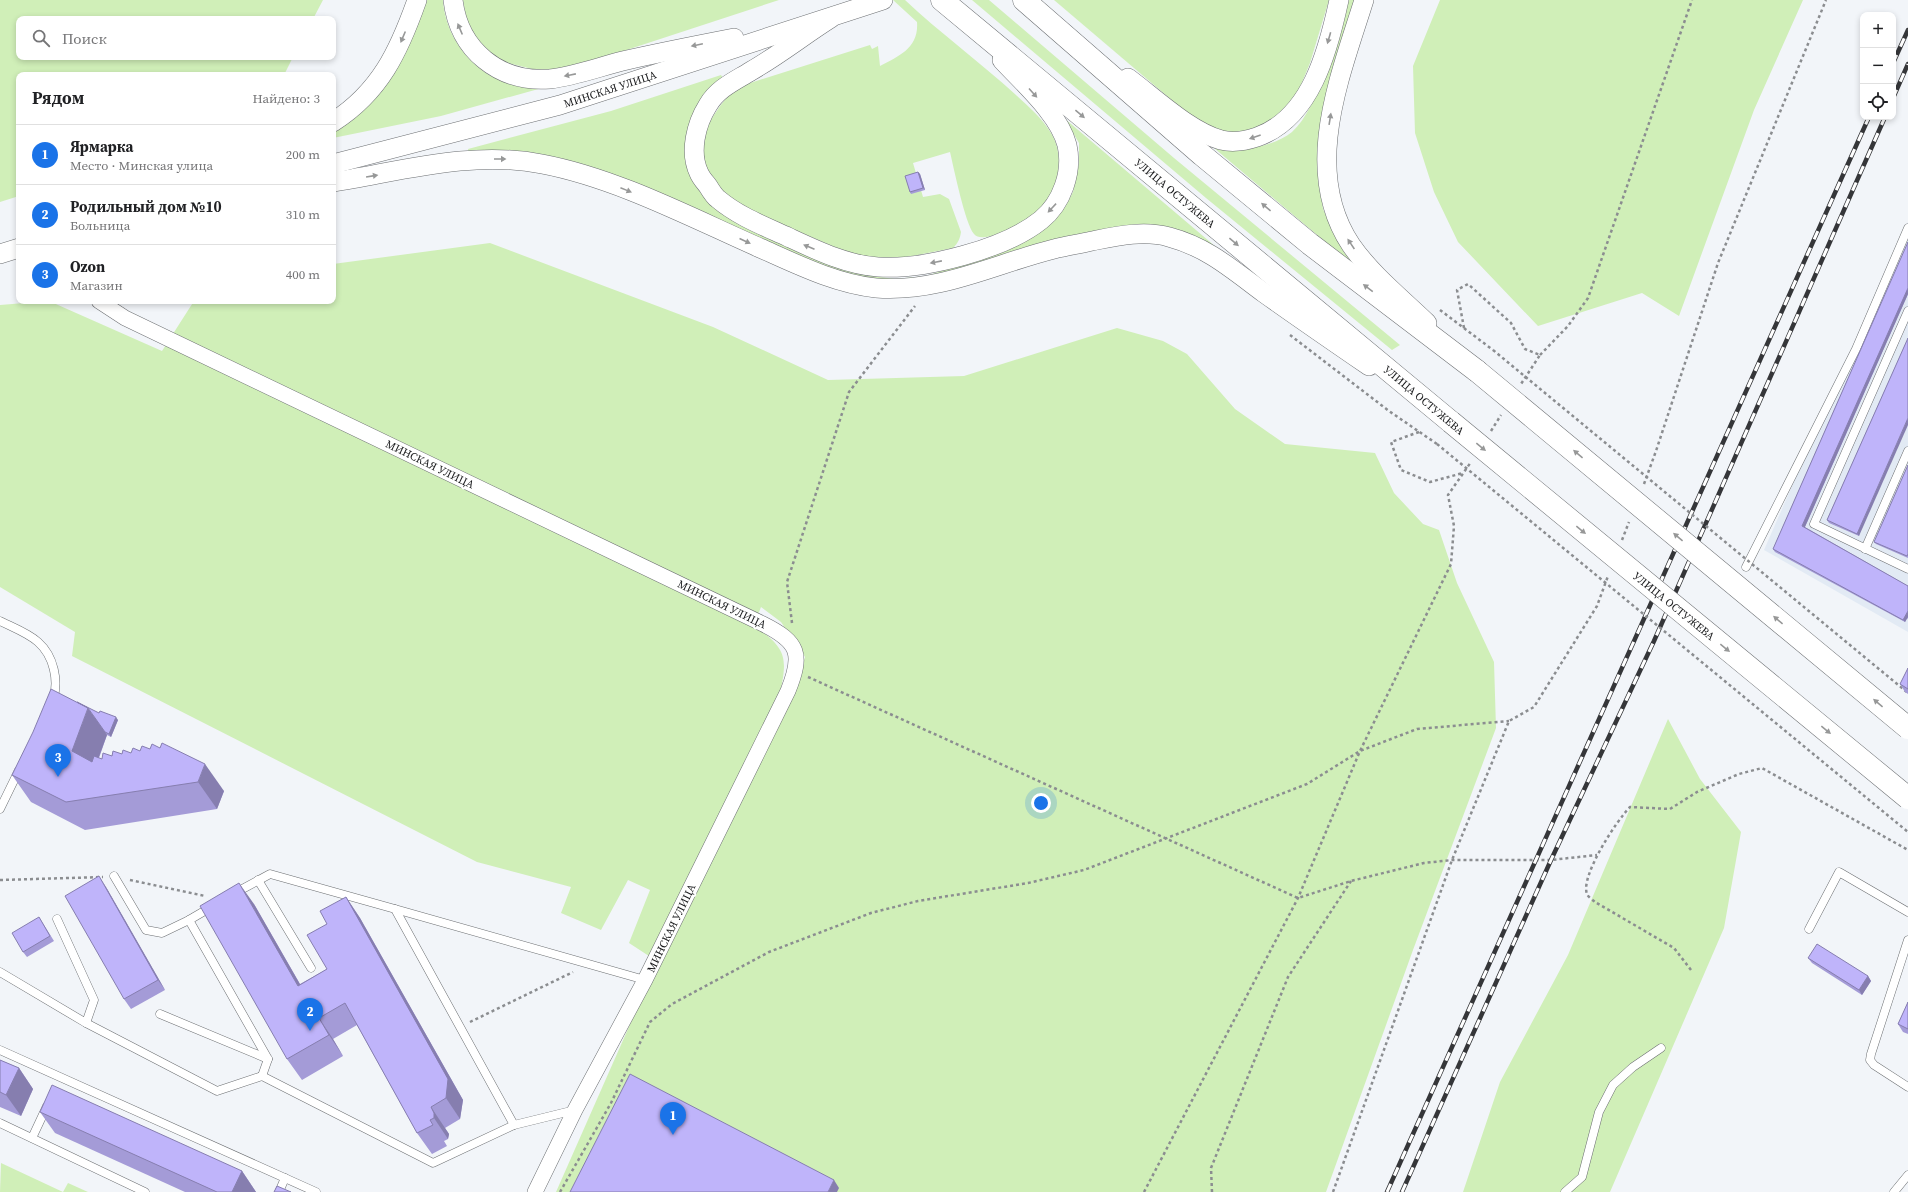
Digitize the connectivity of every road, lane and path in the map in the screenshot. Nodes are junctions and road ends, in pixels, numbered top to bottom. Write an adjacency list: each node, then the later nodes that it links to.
1 (417, 0): 12 (street, one-way to 12)
2 (453, 0): 10 (street, one-way to 2)
3 (883, 0): 10 (street, МИНСКАЯ УЛИЦА)
4 (942, 0): 11 (main road, УЛИЦА ОСТУЖЕВА)
5 (1339, 0): 9 (street, one-way to 9)
6 (1364, 0): 26 (street, one-way to 6)
7 (1692, 0): 25 (path)
8 (1826, 0): 31 (path)
9 (1031, 6): 26 (main road, one-way to 9)
10 (831, 18): 11 (street, one-way to 10); 13 (street, МИНСКАЯ УЛИЦА)
11 (970, 22): 27 (main road, УЛИЦА ОСТУЖЕВА, one-way to 27)
12 (336, 120)
13 (336, 163)
14 (336, 181): 27 (street, one-way to 27)
15 (1908, 228): 35 (lane)
16 (16, 249): 17 (street)
17 (0, 254): 18 (street)
18 (16, 257)
19 (1457, 290): 24 (path)
20 (104, 304): 39 (street, МИНСКАЯ УЛИЦА)
21 (915, 306): 39 (path)
22 (1435, 306): 24 (path)
23 (1908, 311): 34 (lane)
24 (1464, 328): 41 (path, bridge)
25 (1540, 355)
26 (1477, 371): 44 (main road, one-way to 26, bridge)
27 (1451, 422): 47 (main road, УЛИЦА ОСТУЖЕВА, one-way to 47, bridge)
28 (1418, 432): 45 (path)
29 (1437, 444): 49 (path, bridge)
30 (1908, 451): 34 (lane)
31 (1642, 488)
32 (1631, 518): 33 (path)
33 (1619, 547)
34 (1865, 549): 37 (lane)
35 (1746, 567)
36 (1611, 569): 43 (path)
37 (1908, 569)
38 (0, 620): 42 (lane)
39 (796, 651): 40 (street, МИНСКАЯ УЛИЦА)
40 (796, 671): 50 (path); 70 (street, МИНСКАЯ УЛИЦА)
41 (1908, 693)
42 (50, 706)
43 (1509, 721): 45 (path); 53 (path)
44 (1908, 728)
45 (1360, 751): 50 (path); 58 (path)
46 (24, 760): 48 (lane)
47 (1908, 798)
48 (0, 808)
49 (1908, 832)
50 (1167, 838): 58 (path); 90 (path)
51 (1908, 850): 52 (path)
52 (1597, 856): 53 (path); 68 (path)
53 (1452, 860): 56 (path); 93 (path)
54 (114, 876): 63 (lane)
55 (258, 880): 57 (lane); 60 (lane); 67 (lane)
56 (1351, 881): 58 (path); 92 (path)
57 (231, 896)
58 (1298, 898): 91 (path)
59 (218, 903): 63 (lane)
60 (396, 909): 66 (lane); 73 (lane)
61 (1908, 912): 64 (lane)
62 (57, 919): 72 (lane)
63 (189, 920): 76 (lane)
64 (1809, 929)
65 (1908, 940): 78 (lane)
66 (589, 964): 70 (lane); 73 (path)
67 (311, 968)
68 (1691, 970)
69 (0, 972): 72 (lane)
70 (645, 980): 80 (street, МИНСКАЯ УЛИЦА)
71 (160, 1014): 76 (lane)
72 (86, 1023): 77 (lane)
73 (460, 1027): 82 (lane)
74 (1661, 1048): 94 (lane)
75 (0, 1050): 85 (lane)
76 (268, 1059): 77 (lane)
77 (262, 1076): 82 (lane)
78 (1908, 1087)
79 (51, 1098): 83 (lane)
80 (575, 1110): 82 (lane); 89 (street, МИНСКАЯ УЛИЦА)
81 (0, 1123): 83 (lane)
82 (514, 1125)
83 (32, 1138): 86 (lane)
84 (1908, 1175): 95 (lane)
85 (285, 1178): 87 (lane); 88 (lane)
86 (145, 1192)
87 (279, 1192)
88 (316, 1192)
89 (535, 1192)
90 (560, 1192)
91 (1144, 1192)
92 (1212, 1192)
93 (1333, 1192)
94 (1565, 1192)
95 (1894, 1192)

